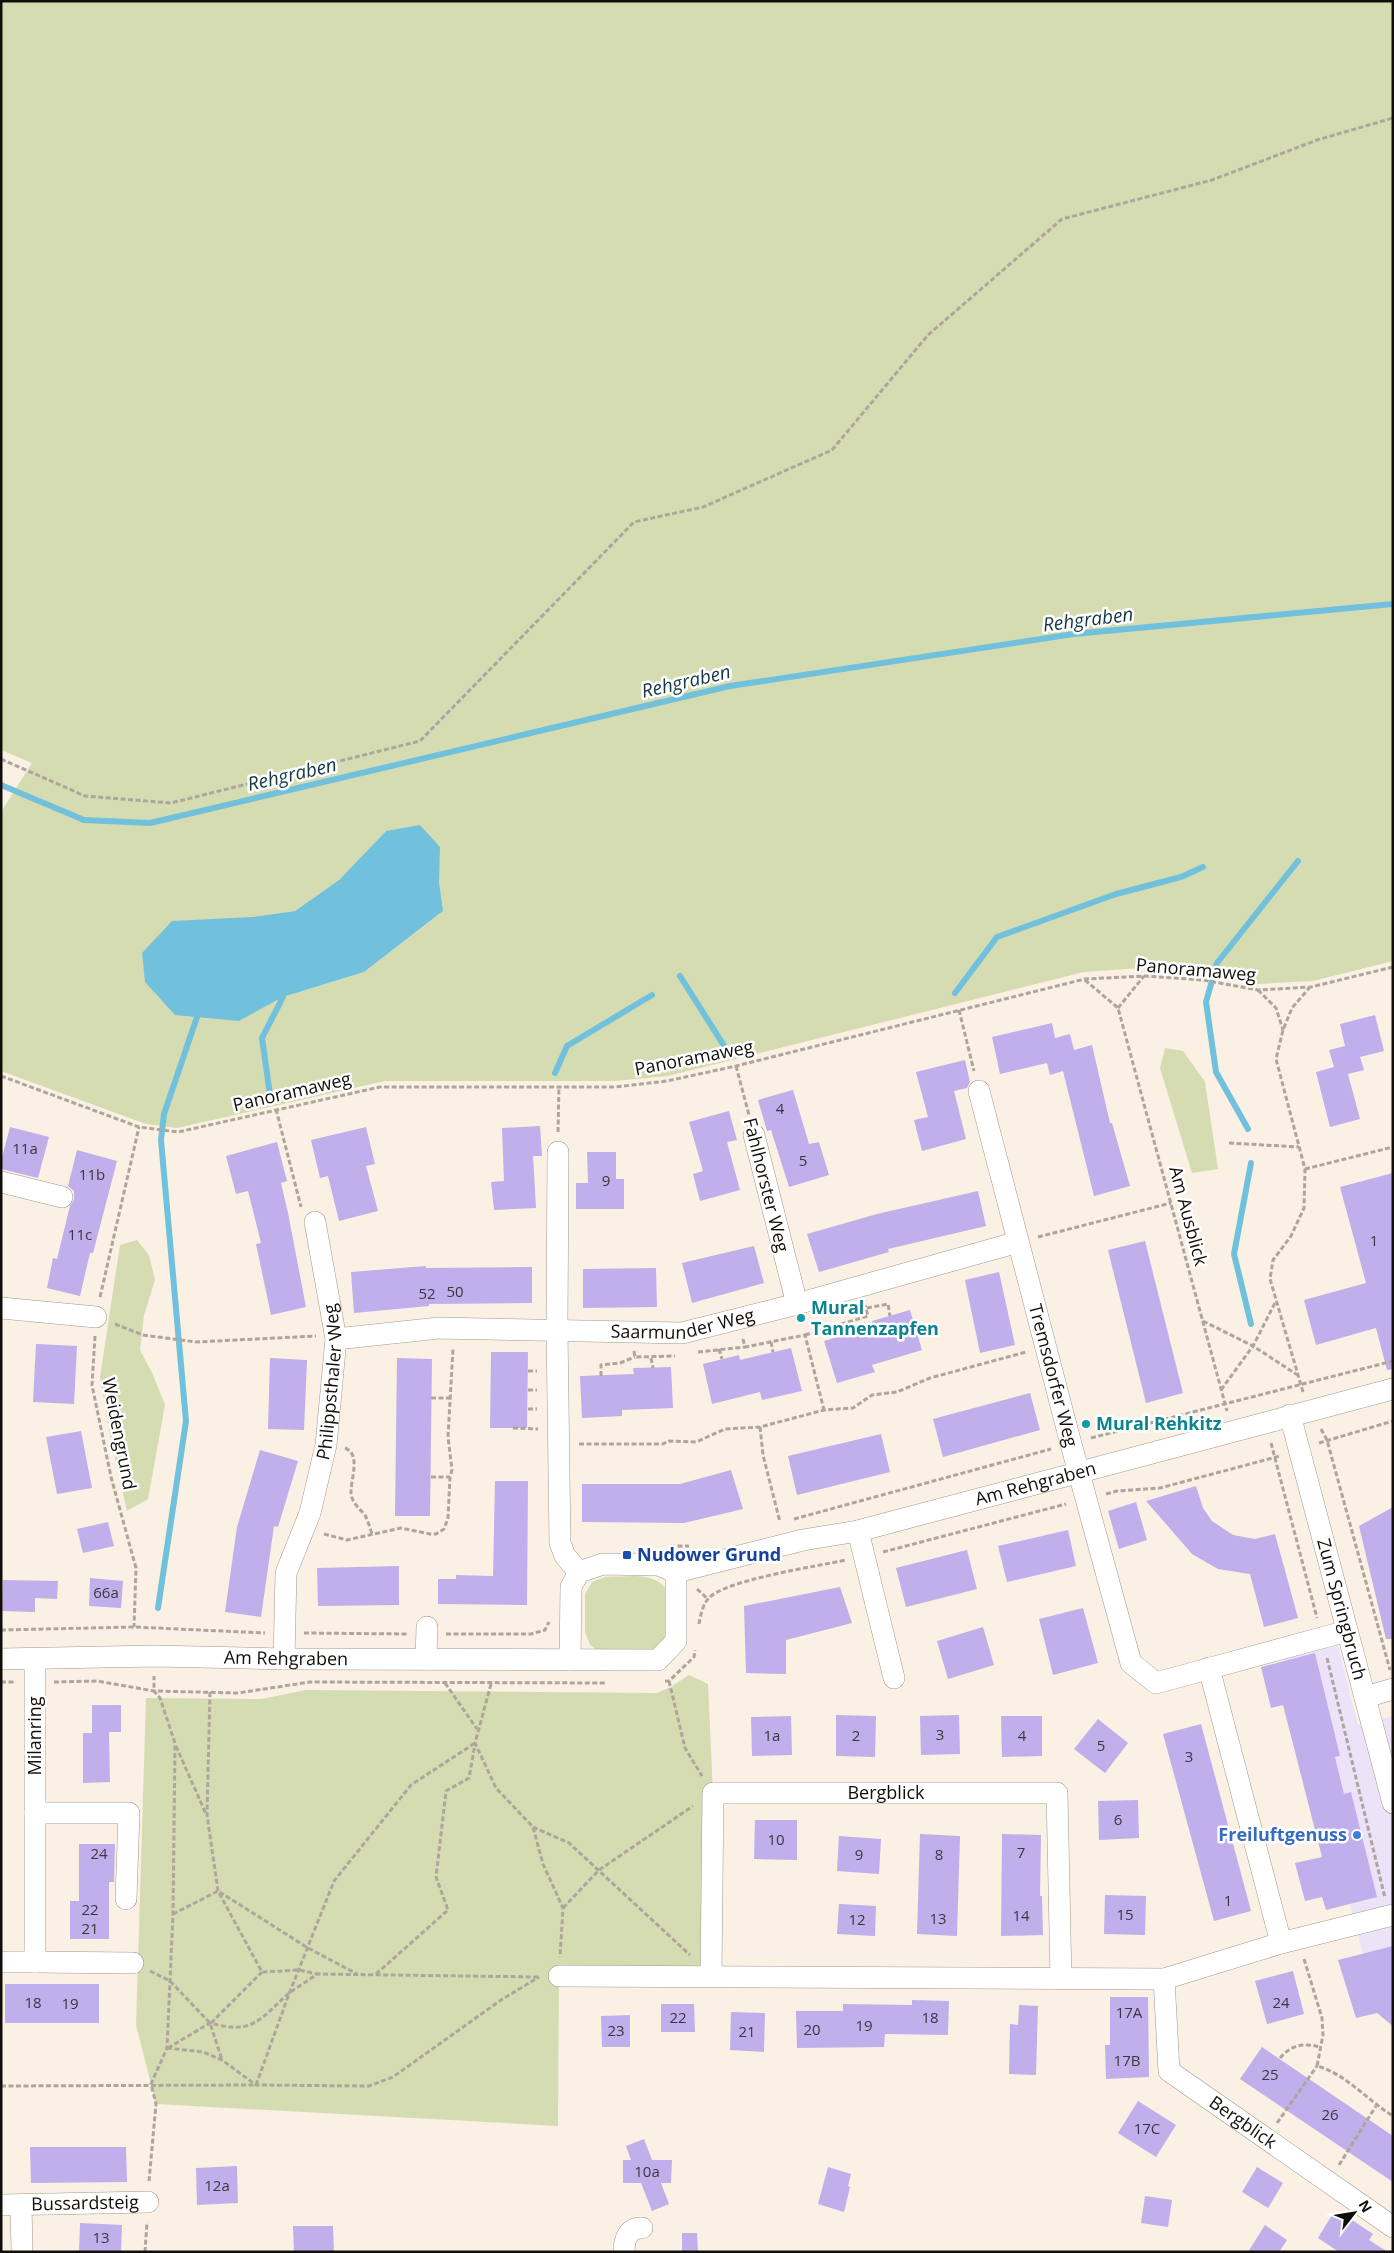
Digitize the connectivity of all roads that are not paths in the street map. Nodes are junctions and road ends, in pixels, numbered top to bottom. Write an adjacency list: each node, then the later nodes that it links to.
1 (979, 1091): 7 (street, Tremsdorfer Weg)
2 (754, 1135): 8 (street, Fahlhorster Weg)
3 (558, 1152): 11 (street)
4 (1, 1182): 5 (street)
5 (62, 1198)
6 (315, 1222): 12 (street, Philippsthaler Weg)
7 (1018, 1242): 8 (street, Saarmunder Weg); 15 (street, Tremsdorfer Weg)
8 (797, 1304): 11 (street, Saarmunder Weg)
9 (1, 1308): 10 (street)
10 (96, 1317)
11 (557, 1330): 12 (street, Saarmunder Weg); 17 (street)
12 (336, 1339): 23 (street, Philippsthaler Weg)
13 (1393, 1388): 14 (street, Am Rehgraben)
14 (1299, 1413): 15 (street, Am Rehgraben); 20 (street, Zum Springbruch)
15 (1079, 1474): 16 (street, Am Rehgraben); 26 (street, Tremsdorfer Weg)
16 (858, 1531): 18 (street, Am Rehgraben); 27 (street)
17 (580, 1572): 18 (street); 25 (street)
18 (676, 1572): 25 (street, Am Rehgraben)
19 (427, 1630): 24 (street)
20 (1347, 1631): 26 (street, Tremsdorfer Weg); 29 (street, Zum Springbruch)
21 (1, 1659): 22 (street, Am Rehgraben)
22 (35, 1659): 23 (street, Am Rehgraben); 31 (street, Milanring)
23 (284, 1659): 24 (street, Am Rehgraben)
24 (426, 1659): 25 (street, Am Rehgraben)
25 (570, 1660)
26 (1209, 1668): 34 (street)
27 (894, 1678)
28 (1393, 1690): 29 (street)
29 (1365, 1697): 30 (street, Zum Springbruch)
30 (1393, 1803)
31 (35, 1813): 32 (street); 36 (street, Milanring)
32 (126, 1899)
33 (1391, 1916): 34 (street)
34 (1290, 1941): 41 (street)
35 (1, 1962): 36 (street)
36 (35, 1962): 37 (street)
37 (133, 1963)
38 (559, 1976): 39 (street)
39 (712, 1976): 40 (street); 40 (street, Bergblick)
40 (1062, 1979): 41 (street)
41 (1164, 1979): 44 (street, Bergblick)
42 (148, 2202): 43 (street, Bussardsteig)
43 (11, 2205): 46 (street, Bussardsteig)
44 (1390, 2220)
45 (642, 2228): 47 (street)
46 (22, 2252)
47 (624, 2252)

